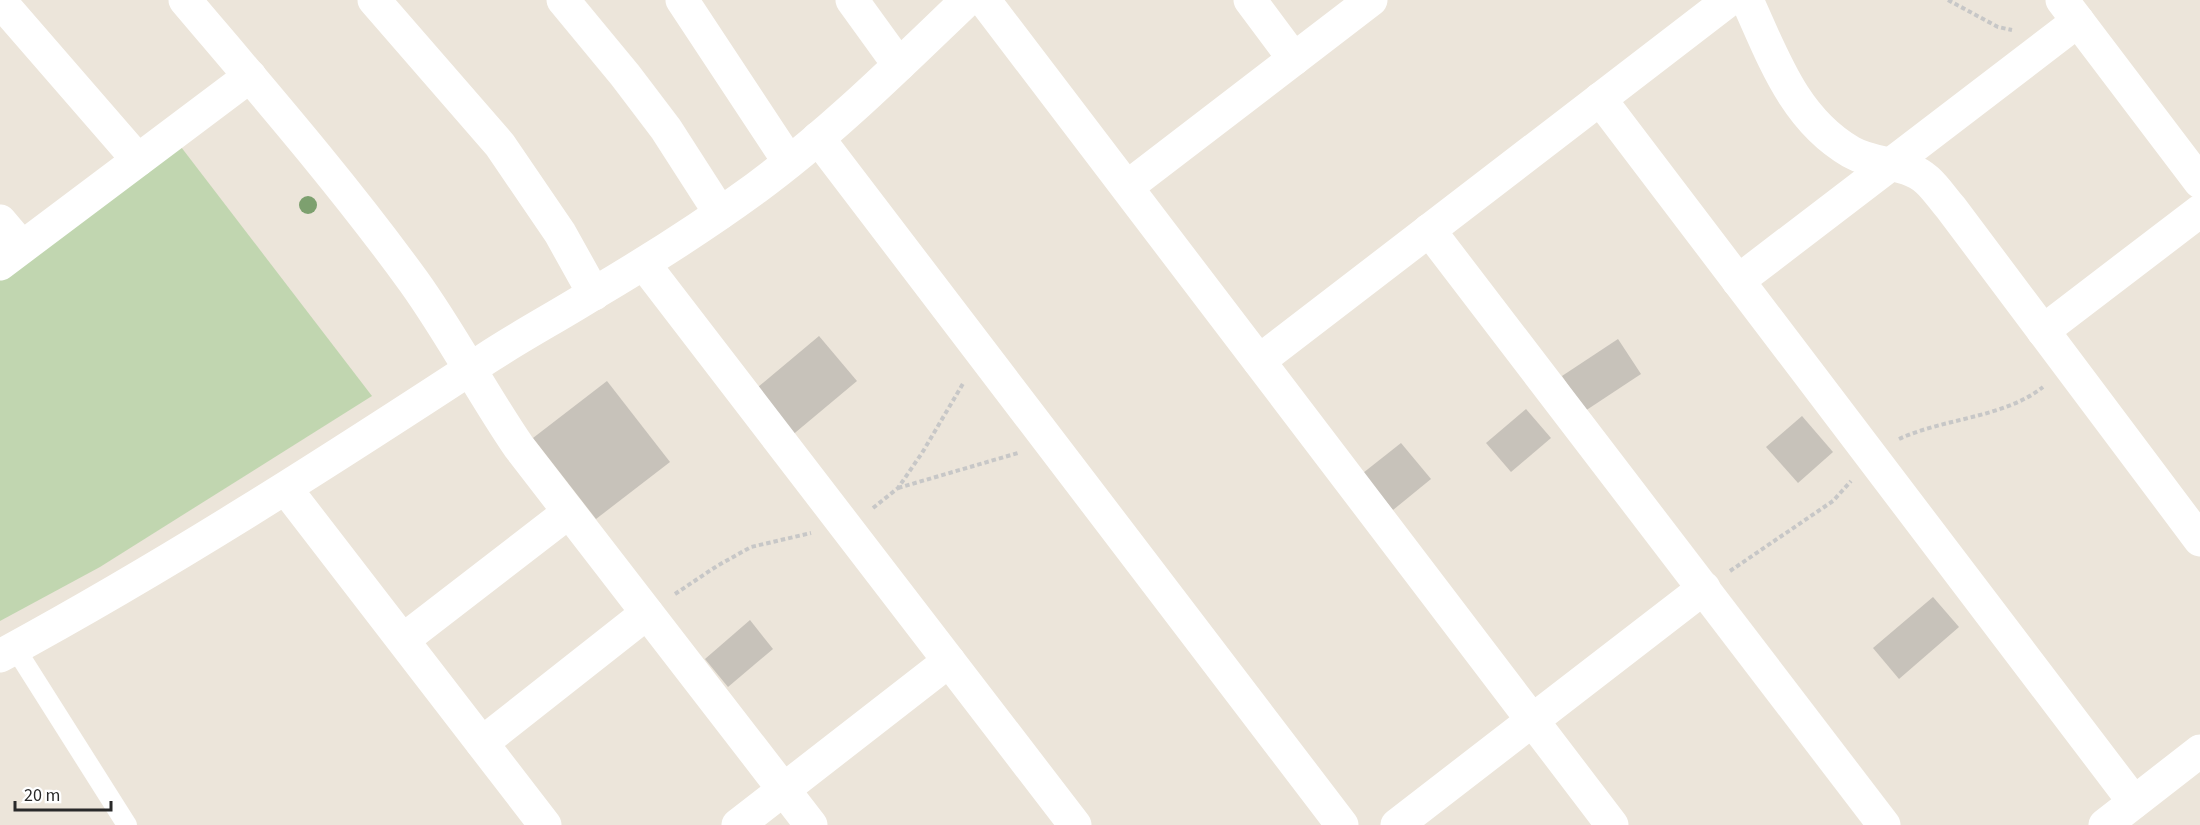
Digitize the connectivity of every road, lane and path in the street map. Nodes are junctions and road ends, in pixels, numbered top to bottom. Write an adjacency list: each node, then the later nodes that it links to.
1 (185, 0): 17 (street)
2 (374, 0): 32 (street)
3 (563, 0): 26 (street)
4 (682, 0): 21 (street)
5 (852, 0): 16 (street)
6 (967, 0): 16 (street)
7 (984, 0): 24 (street)
8 (1250, 0): 15 (street)
9 (1371, 0): 15 (street)
10 (1729, 0): 18 (street)
11 (1747, 0): 22 (street)
12 (1948, 0): 14 (path)
13 (0, 1): 20 (street)
14 (2067, 18): 22 (street); 23 (street)
15 (1294, 59): 24 (street)
16 (899, 65): 19 (street)
17 (250, 76): 20 (street); 35 (street)
18 (1599, 99): 28 (street); 31 (street)
19 (818, 138): 21 (street); 36 (street)
20 (138, 160): 29 (street)
21 (789, 162): 26 (street)
22 (1889, 164): 31 (street); 33 (street)
23 (2200, 182)
24 (1127, 187): 34 (street)
25 (2200, 211): 33 (street)
26 (720, 213): 30 (street)
27 (0, 221): 29 (street)
28 (1429, 230): 34 (street); 41 (street)
29 (11, 256)
30 (644, 264): 32 (street); 45 (street)
31 (1738, 281): 50 (street)
32 (594, 294): 35 (street)
33 (2043, 331): 40 (street)
34 (1259, 361): 46 (street)
35 (470, 370): 38 (street); 39 (street)
36 (1051, 443): 37 (path); 56 (street)
37 (898, 488)
38 (286, 489): 43 (street); 44 (street)
39 (569, 512): 42 (street); 43 (street)
40 (2200, 540)
41 (1704, 588): 46 (street); 59 (street)
42 (647, 613): 47 (street); 49 (street)
43 (403, 640): 47 (street)
44 (7, 652): 51 (lane)
45 (949, 661): 49 (street); 55 (street)
46 (1532, 721): 57 (street); 58 (street)
47 (482, 743): 52 (street)
48 (2200, 751): 50 (street)
49 (784, 790): 53 (street); 54 (street)
50 (2134, 802): 60 (street)
51 (128, 825)
52 (545, 825)
53 (738, 825)
54 (811, 825)
55 (1075, 825)
56 (1342, 825)
57 (1397, 825)
58 (1612, 825)
59 (1884, 825)
60 (2105, 825)

